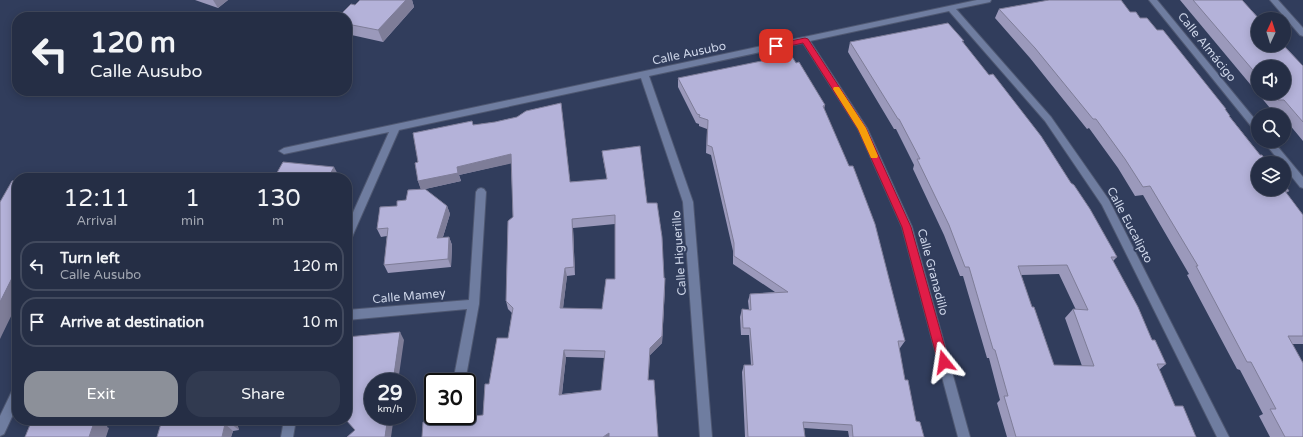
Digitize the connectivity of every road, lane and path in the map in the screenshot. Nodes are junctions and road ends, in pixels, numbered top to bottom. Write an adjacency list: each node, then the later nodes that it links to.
1 (987, 0): 4 (street, Calle Ausubo)
2 (1153, 0): 8 (street, Calle Almácigo)
3 (1274, 0): 5 (street)
4 (952, 9): 6 (street, Calle Ausubo); 24 (street, Calle Eucalipto)
5 (1303, 33)
6 (805, 40): 7 (street, Calle Ausubo); 23 (street, Calle Granadillo)
7 (644, 74): 9 (street, Calle Ausubo); 22 (street, Calle Higuerillo)
8 (1251, 120)
9 (395, 128): 11 (street, Calle Ausubo); 14 (street)
10 (1274, 148): 12 (street)
11 (284, 151)
12 (1303, 184)
13 (481, 192): 15 (street)
14 (352, 226)
15 (474, 304): 16 (street, Calle Mamey); 17 (street)
16 (352, 315)
17 (461, 373)
18 (12, 404): 20 (street)
19 (289, 425): 21 (street)
20 (0, 430)
21 (287, 437)
22 (706, 437)
23 (964, 437)
24 (1223, 437)

